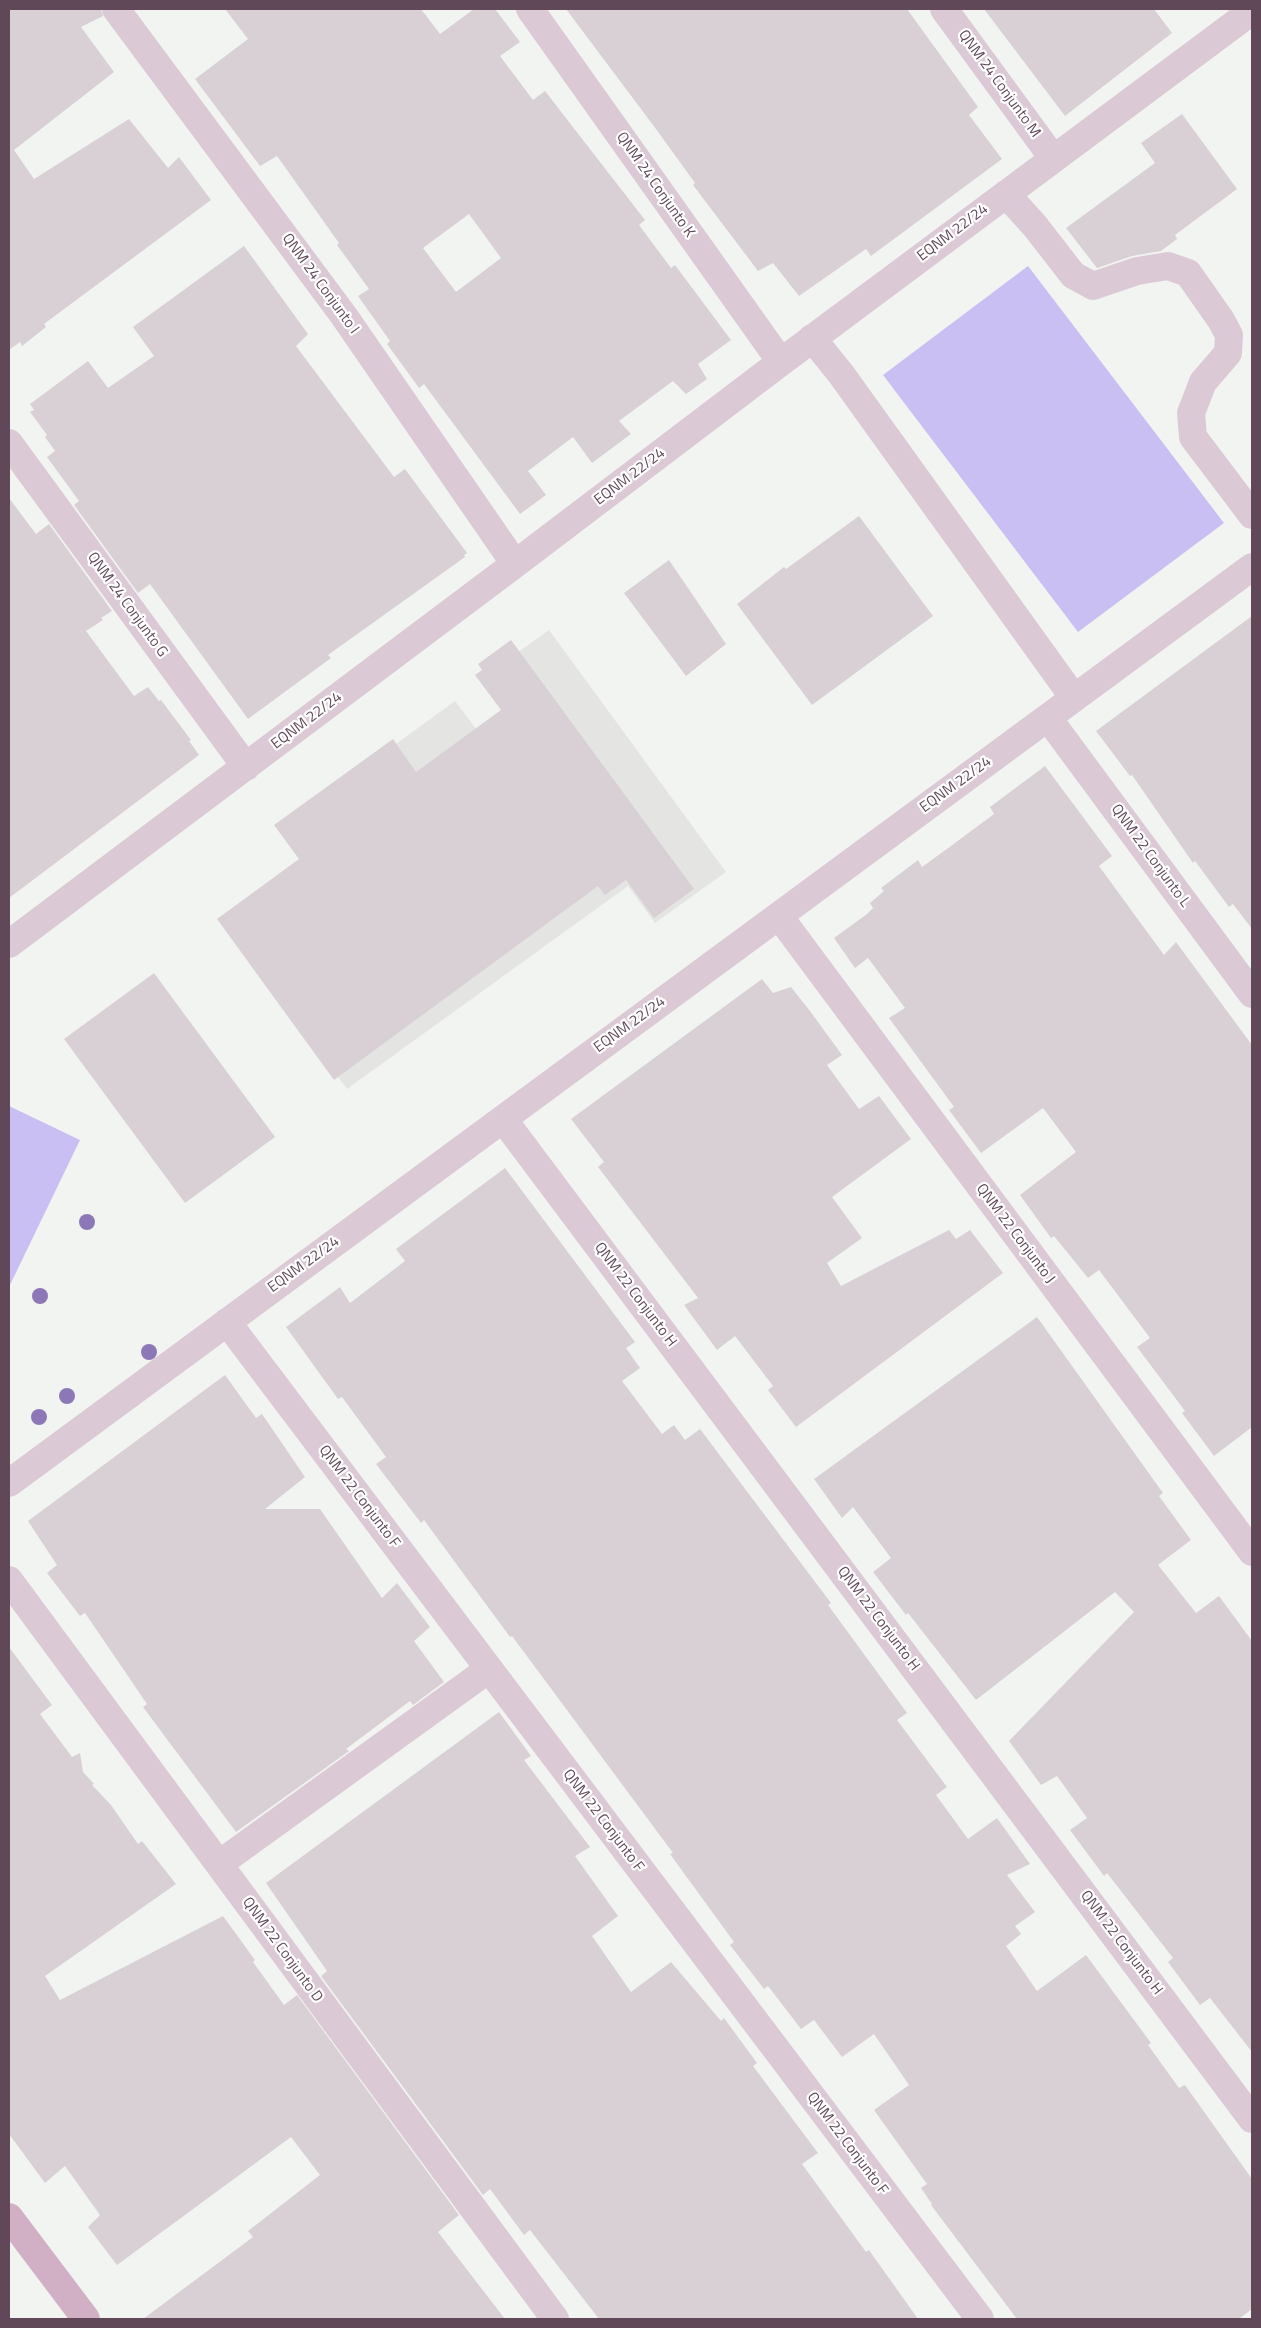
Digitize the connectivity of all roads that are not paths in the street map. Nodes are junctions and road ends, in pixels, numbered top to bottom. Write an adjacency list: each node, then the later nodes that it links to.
1 (116, 9): 11 (street, QNM 24 Conjunto I)
2 (530, 9): 8 (street, QNM 24 Conjunto K)
3 (944, 9): 5 (street, QNM 24 Conjunto M)
4 (1252, 11): 5 (street, EQNM 22/24)
5 (1054, 158): 6 (street, EQNM 22/24)
6 (1006, 194): 7 (street, EQNM 22/24); 10 (street)
7 (812, 338): 8 (street, EQNM 22/24); 13 (street)
8 (781, 362): 11 (street, EQNM 22/24)
9 (9, 443): 15 (street, QNM 24 Conjunto G)
10 (1252, 516)
11 (516, 564): 15 (street, EQNM 22/24)
12 (1252, 568): 13 (street, EQNM 22/24)
13 (1074, 698): 14 (street, EQNM 22/24)
14 (1048, 718): 16 (street, EQNM 22/24); 18 (street, QNM 22 Conjunto L)
15 (246, 767): 17 (street, EQNM 22/24)
16 (779, 916): 19 (street, EQNM 22/24); 22 (street, QNM 22 Conjunto J)
17 (9, 944)
18 (1252, 994)
19 (503, 1119): 20 (street, EQNM 22/24); 26 (street, QNM 22 Conjunto H)
20 (227, 1322): 21 (street, EQNM 22/24); 24 (street, QNM 22 Conjunto F)
21 (9, 1483)
22 (1252, 1552)
23 (9, 1580): 25 (street, QNM 22 Conjunto D)
24 (489, 1669): 25 (street); 30 (street, QNM 22 Conjunto F)
25 (219, 1864): 29 (street, QNM 22 Conjunto D)
26 (1252, 2118)
27 (9, 2217): 28 (main road)
28 (86, 2319)
29 (555, 2319)
30 (980, 2319)

